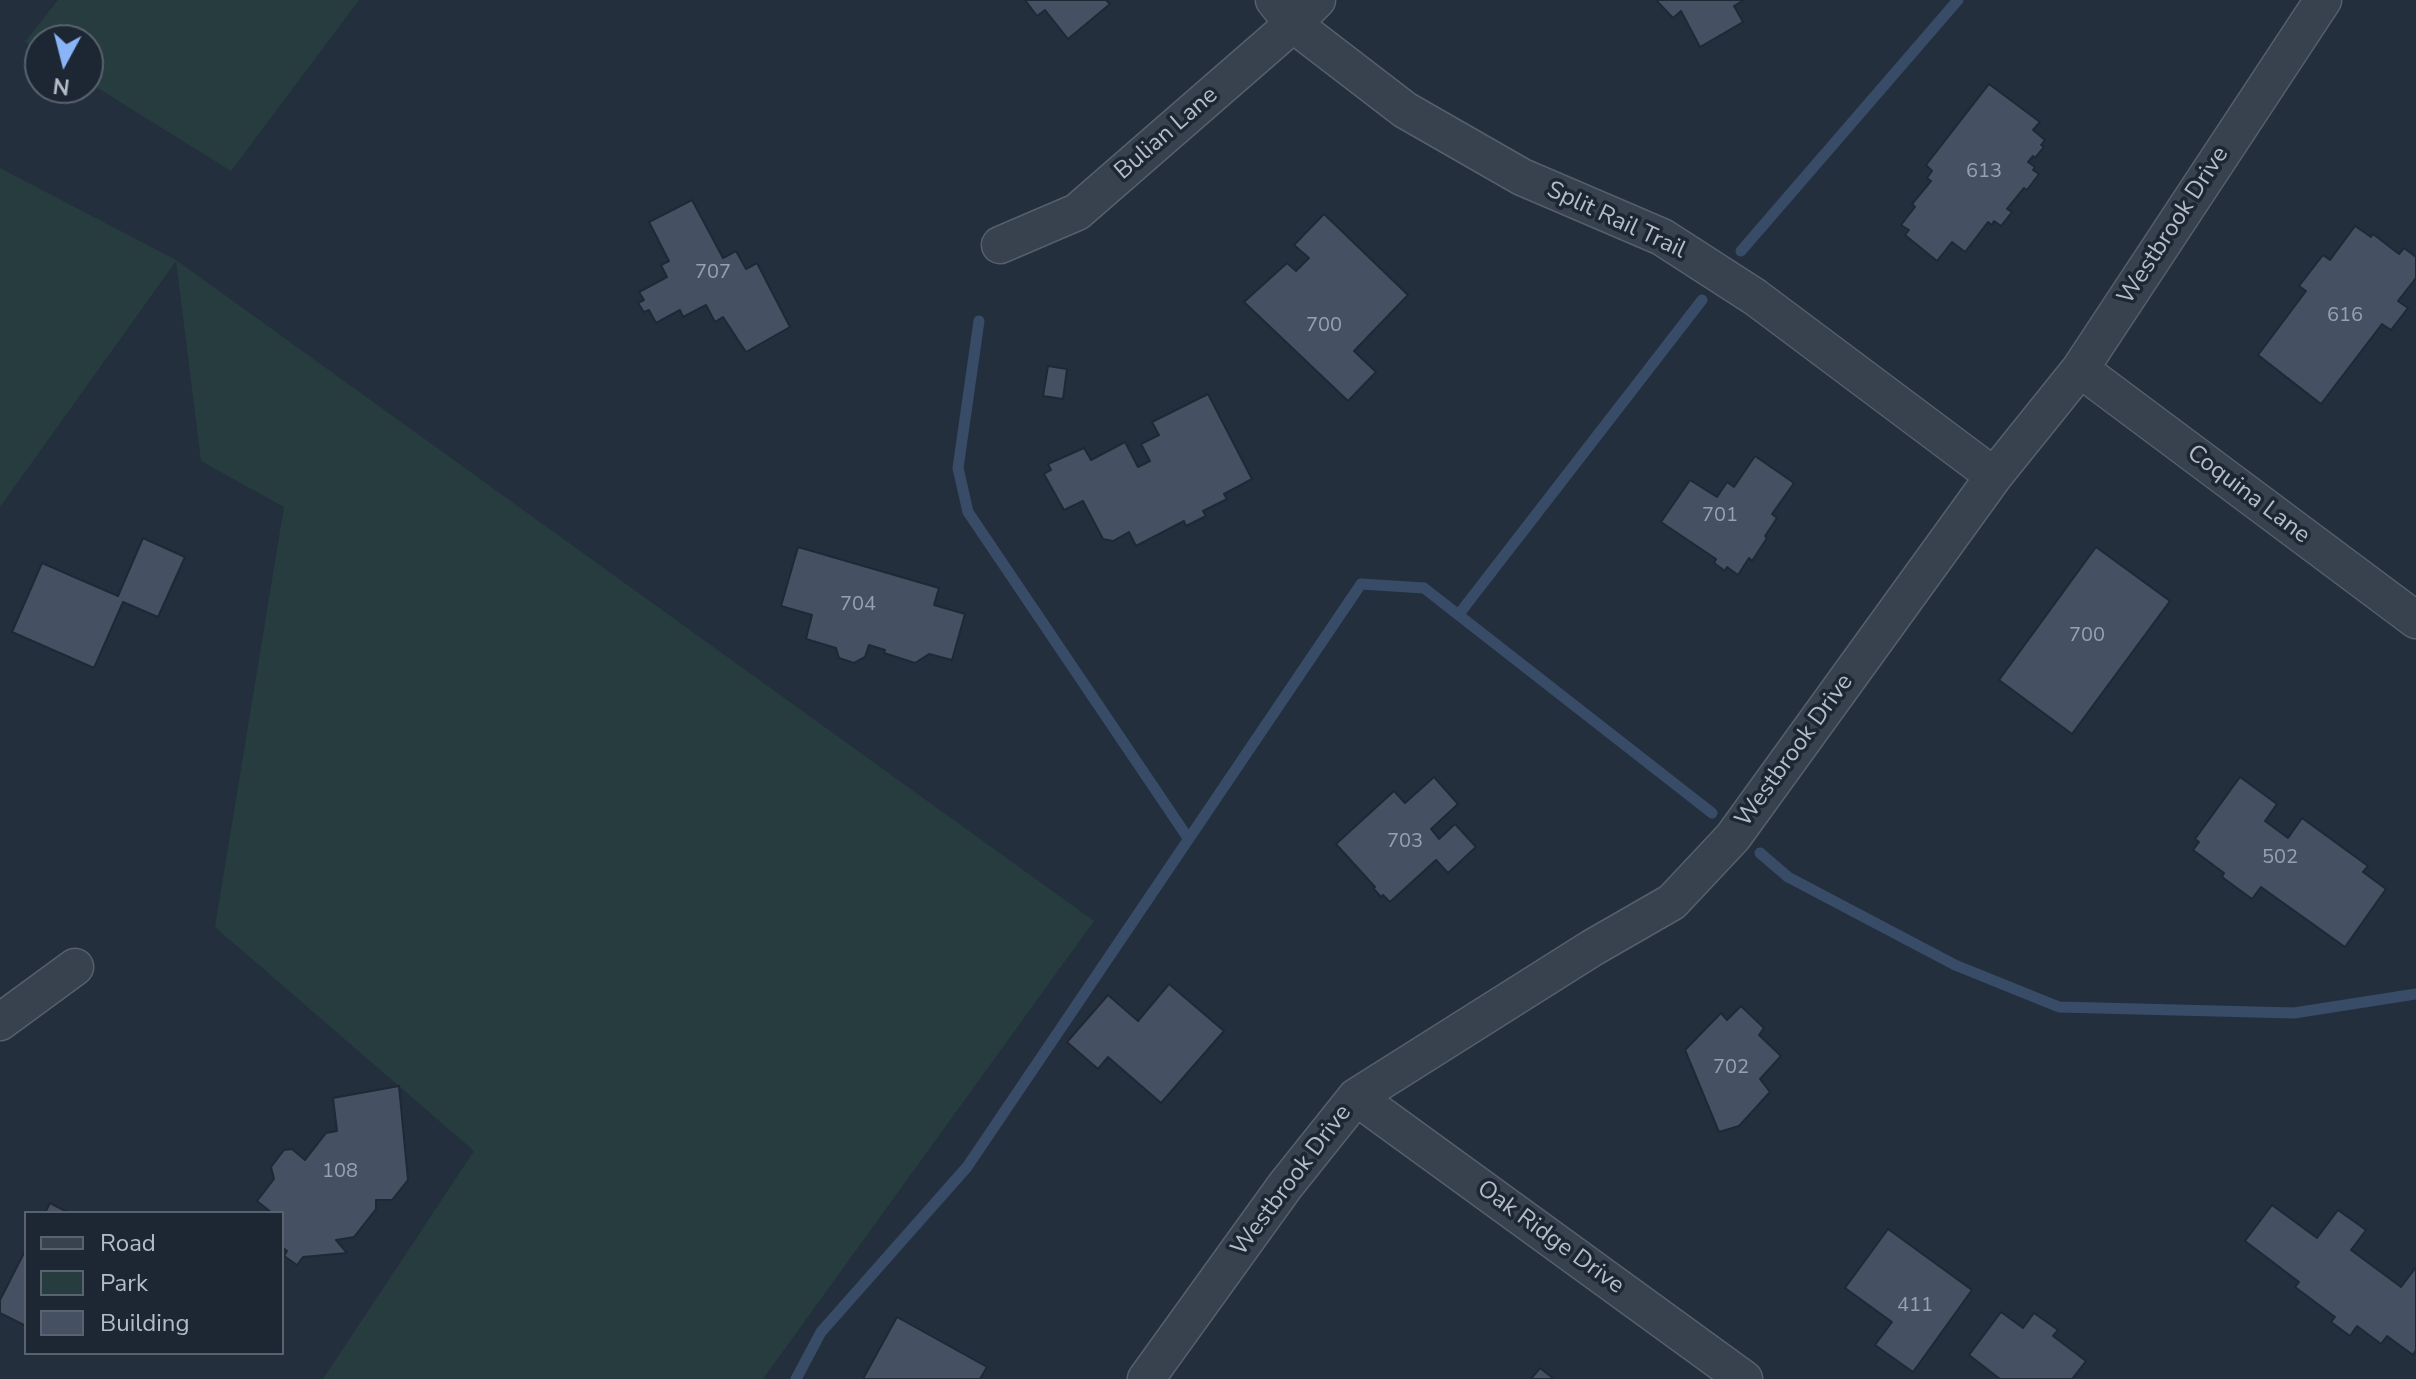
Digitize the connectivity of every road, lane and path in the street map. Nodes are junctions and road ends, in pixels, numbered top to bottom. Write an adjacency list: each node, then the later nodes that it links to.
1 (2323, 0): 4 (street, Westbrook Drive)
2 (1295, 8): 3 (street, Bulian Lane); 5 (street, Split Rail Trail)
3 (1000, 245)
4 (2080, 369): 5 (street, Westbrook Drive); 6 (street, Coquina Lane)
5 (1994, 476): 9 (street, Westbrook Drive)
6 (2416, 620)
7 (75, 967): 8 (street)
8 (0, 1022)
9 (1356, 1097): 10 (street, Westbrook Drive); 11 (street, Oak Ridge Drive)
10 (1146, 1379)
11 (1744, 1379)

